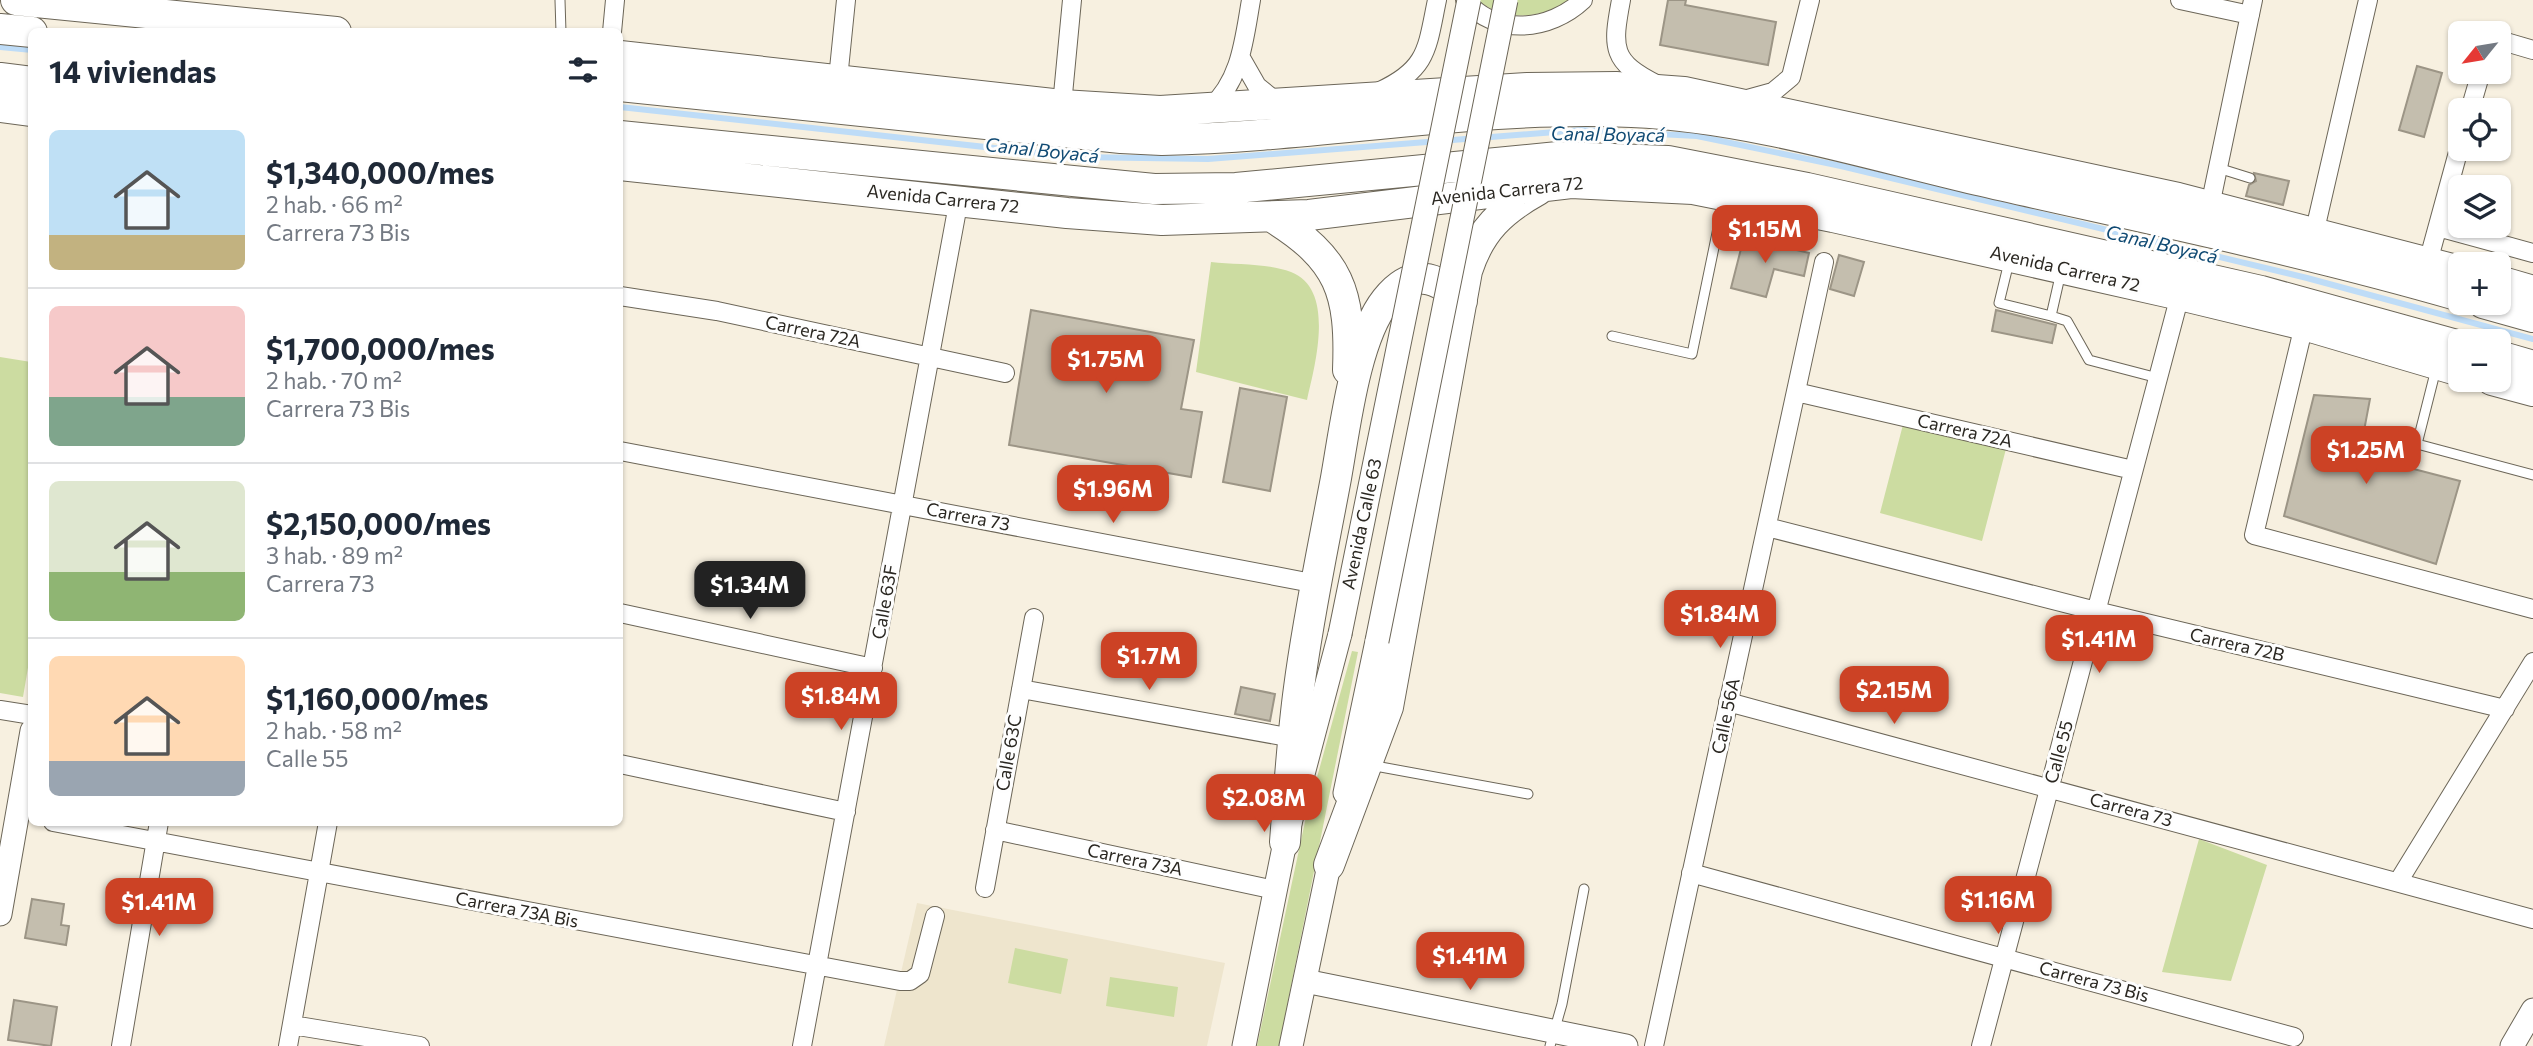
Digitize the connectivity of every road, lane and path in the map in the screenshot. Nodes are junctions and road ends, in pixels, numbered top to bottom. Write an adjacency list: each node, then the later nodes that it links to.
1 (16, 0): 16 (highway)
2 (561, 0): 17 (lane)
3 (615, 0): 18 (street)
4 (846, 0): 26 (street)
5 (1072, 0): 35 (street)
6 (1251, 0): 24 (street)
7 (1437, 0): 32 (street)
8 (1467, 0): 10 (street); 116 (main road, Avenida Calle 63, bridge)
9 (1506, 0): 105 (main road, Avenida Calle 63, bridge)
10 (1583, 0)
11 (1622, 0): 31 (street)
12 (1810, 0): 33 (street)
13 (2180, 0): 15 (street)
14 (2368, 0): 56 (street)
15 (2251, 8): 45 (street)
16 (277, 28)
17 (561, 28)
18 (612, 28)
19 (0, 29): 20 (highway)
20 (28, 32)
21 (2511, 44): 22 (street)
22 (2533, 50)
23 (623, 56): 26 (highway)
24 (1241, 58): 34 (street); 37 (street)
25 (0, 78): 27 (highway)
26 (838, 79): 35 (highway)
27 (28, 82)
28 (623, 86): 39 (highway)
29 (1616, 87): 30 (highway); 31 (highway); 39 (highway)
30 (1527, 88): 32 (highway); 39 (highway)
31 (1671, 90): 33 (highway)
32 (1365, 97): 34 (highway)
33 (1739, 101): 43 (highway)
34 (1281, 104): 37 (highway)
35 (1062, 105): 37 (highway)
36 (0, 107): 38 (highway)
37 (1209, 109)
38 (28, 110)
39 (1569, 111): 50 (highway)
40 (623, 144): 42 (highway, Avenida Carrera 72)
41 (623, 145): 48 (highway, Avenida Carrera 72)
42 (752, 148): 48 (highway); 54 (highway, Avenida Carrera 72)
43 (1990, 157): 50 (highway); 52 (highway)
44 (2456, 161): 55 (street)
45 (2218, 168): 46 (lane); 52 (street)
46 (2250, 178)
47 (1546, 185): 49 (highway, Avenida Carrera 72); 53 (highway, Avenida Carrera 72); 69 (highway)
48 (825, 186): 51 (highway, Avenida Carrera 72)
49 (1725, 194): 57 (highway, Avenida Carrera 72); 74 (lane)
50 (2043, 195): 66 (highway)
51 (959, 199): 53 (highway, Avenida Carrera 72); 76 (street, Calle 63F)
52 (2210, 206): 56 (highway)
53 (1272, 217): 86 (highway)
54 (1950, 220): 57 (highway); 59 (highway, Avenida Carrera 72)
55 (2438, 227): 58 (street); 61 (street)
56 (2314, 234): 61 (highway)
57 (1967, 247): 59 (highway, Avenida Carrera 72)
58 (2533, 253)
59 (2044, 259): 64 (highway, Avenida Carrera 72); 67 (highway, Avenida Carrera 72); 71 (lane); 71 (lane)
60 (1824, 262): 85 (street, Calle 56A)
61 (2428, 262): 62 (highway)
62 (2448, 268)
63 (2511, 285): 65 (highway)
64 (2262, 291): 73 (highway); 75 (highway, Avenida Carrera 72)
65 (2533, 291)
66 (2448, 293)
67 (2180, 295): 73 (highway, Avenida Carrera 72); 82 (street, Calle 55)
68 (623, 296): 76 (street, Carrera 72A)
69 (1462, 301): 86 (highway); 105 (highway)
70 (2511, 311): 72 (highway)
71 (2051, 316): 82 (lane)
72 (2533, 317)
73 (2304, 325): 79 (highway, Avenida Carrera 72); 93 (street)
74 (1612, 336)
75 (2448, 343)
76 (930, 358): 81 (street, Carrera 72A); 90 (street, Calle 63F)
77 (2511, 360): 78 (highway)
78 (2533, 366)
79 (2448, 368)
80 (2448, 370): 89 (lane)
81 (1005, 373)
82 (2158, 378): 88 (street, Calle 55)
83 (2511, 385): 84 (highway)
84 (2533, 391)
85 (1796, 392): 88 (street, Carrera 72A); 91 (street, Calle 56A)
86 (1346, 423): 92 (highway)
87 (623, 452): 90 (street, Carrera 73)
88 (2133, 470): 94 (street, Calle 55)
89 (2533, 475)
90 (903, 505): 92 (street, Carrera 73); 98 (street, Calle 63F)
91 (1767, 527): 94 (street, Carrera 72B); 100 (street, Calle 56A)
92 (1317, 584): 104 (highway)
93 (2533, 609)
94 (2096, 611): 101 (street, Carrera 72B); 108 (street, Calle 55)
95 (623, 614): 98 (street)
96 (1034, 618): 99 (street, Calle 63C)
97 (2533, 662): 101 (street)
98 (873, 668): 110 (street, Calle 63F)
99 (1021, 689): 104 (street); 114 (street, Calle 63C)
100 (1728, 702): 108 (street, Carrera 73); 120 (street, Calle 56A)
101 (2505, 709): 121 (street)
102 (0, 710): 103 (street)
103 (28, 714)
104 (1293, 738): 116 (highway)
105 (1359, 763): 109 (lane); 118 (highway)
106 (623, 765): 110 (street)
107 (28, 774): 111 (main road)
108 (2049, 788): 121 (street, Carrera 73); 128 (street, Calle 55)
109 (1528, 794)
110 (846, 812): 129 (street, Calle 63F)
111 (24, 817): 117 (main road)
112 (100, 826): 115 (street, Carrera 73A Bis)
113 (327, 826): 119 (street)
114 (995, 830): 122 (street, Calle 63C); 124 (street, Carrera 73A)
115 (158, 831): 119 (street, Carrera 73A Bis); 135 (street)
116 (1285, 842): 124 (main road, Avenida Calle 63)
117 (4, 865): 125 (main road)
118 (1329, 865): 130 (main road)
119 (319, 873): 129 (street, Carrera 73A Bis); 132 (street)
120 (1691, 873): 128 (street, Carrera 73 Bis); 142 (street, Calle 56A)
121 (2398, 882): 127 (street, Carrera 73)
122 (985, 888)
123 (1584, 889): 134 (lane)
124 (1275, 890): 139 (main road, Avenida Calle 63)
125 (0, 914)
126 (935, 916): 129 (street, Carrera 73A Bis)
127 (2533, 919)
128 (2004, 958): 133 (street, Carrera 73 Bis); 143 (street, Calle 55)
129 (818, 966): 138 (street, Calle 63F)
130 (1305, 981): 134 (main road); 140 (main road)
131 (2533, 1010): 144 (main road)
132 (292, 1025): 136 (street); 137 (street)
133 (2294, 1037)
134 (1552, 1039): 141 (main road)
135 (121, 1046)
136 (288, 1046)
137 (420, 1046)
138 (802, 1046)
139 (1244, 1046)
140 (1291, 1046)
141 (1626, 1046)
142 (1654, 1046)
143 (1981, 1046)
144 (2512, 1046)

